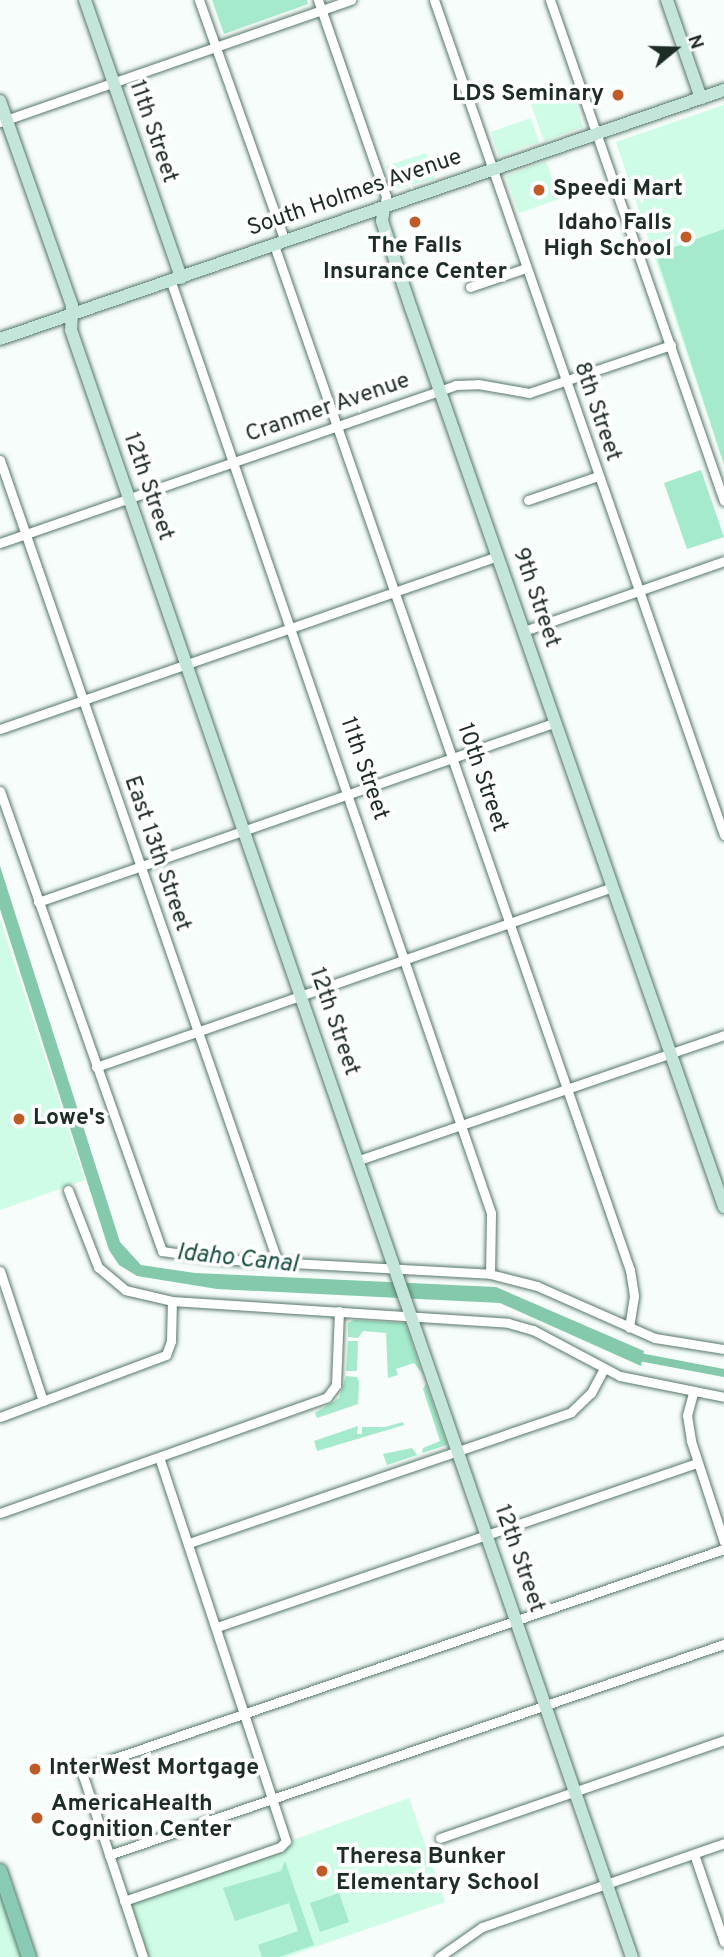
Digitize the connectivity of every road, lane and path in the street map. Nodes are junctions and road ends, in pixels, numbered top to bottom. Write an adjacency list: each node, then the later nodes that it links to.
1 (85, 0): 10 (street, 11th Street)
2 (199, 0): 9 (street, 10th Street)
3 (318, 0): 8 (street, 9th Street)
4 (351, 0): 8 (street)
5 (434, 0): 16 (street, 8th Street)
6 (550, 0): 15 (street)
7 (667, 0): 12 (street)
8 (321, 10): 9 (street); 17 (street, 9th Street)
9 (215, 47): 10 (street); 18 (street, 10th Street)
10 (113, 82): 14 (street); 20 (street, 11th Street)
11 (724, 90): 12 (street, South Holmes Avenue)
12 (701, 98): 15 (street, South Holmes Avenue)
13 (0, 101): 14 (street, 12th Street)
14 (3, 121): 22 (street, 12th Street)
15 (599, 133): 16 (street, South Holmes Avenue); 24 (street)
16 (492, 169): 17 (street, South Holmes Avenue); 19 (street, 8th Street)
17 (384, 207): 18 (street, South Holmes Avenue); 26 (street, 9th Street)
18 (280, 243): 20 (street, South Holmes Avenue); 27 (street, 10th Street)
19 (526, 268): 21 (street); 25 (street, 8th Street)
20 (176, 280): 22 (street, South Holmes Avenue); 29 (street, 11th Street)
21 (470, 287)
22 (71, 316): 23 (street, South Holmes Avenue); 31 (street, 12th Street)
23 (0, 340)
24 (671, 345): 25 (street, Cranmer Avenue); 33 (street)
25 (565, 382): 26 (street, Cranmer Avenue); 30 (street, 8th Street)
26 (441, 390): 27 (street, Cranmer Avenue); 36 (street, 9th Street)
27 (336, 426): 29 (street, Cranmer Avenue); 39 (street, 10th Street)
28 (0, 460): 34 (street, East 13th Street)
29 (234, 462): 31 (street, Cranmer Avenue); 40 (street, 11th Street)
30 (598, 476): 32 (street); 38 (street, 8th Street)
31 (129, 498): 34 (street, Cranmer Avenue); 42 (street, 12th Street)
32 (527, 500)
33 (724, 501)
34 (26, 534): 35 (street, Cranmer Avenue); 43 (street, East 13th Street)
35 (0, 543)
36 (498, 556): 39 (street); 41 (street, 9th Street)
37 (724, 561): 38 (street)
38 (637, 591): 41 (street); 50 (street, 8th Street)
39 (394, 592): 40 (street); 46 (street, 10th Street)
40 (292, 627): 42 (street); 48 (street, 11th Street)
41 (524, 631): 44 (street, 9th Street)
42 (187, 665): 43 (street); 51 (street, 12th Street)
43 (82, 700): 45 (street); 53 (street, East 13th Street)
44 (556, 722): 46 (street); 54 (street, 9th Street)
45 (0, 729)
46 (453, 758): 48 (street); 56 (street, 10th Street)
47 (0, 791): 55 (street)
48 (349, 793): 51 (street); 57 (street, 11th Street)
49 (724, 801): 50 (street)
50 (713, 804): 52 (street, 8th Street)
51 (244, 830): 53 (street); 58 (street, 12th Street)
52 (724, 835)
53 (139, 866): 55 (street); 59 (street, East 13th Street)
54 (614, 887): 56 (street); 61 (street, 9th Street)
55 (38, 902): 62 (street)
56 (511, 924): 57 (street); 63 (street, 10th Street)
57 (406, 959): 58 (street); 64 (street, 11th Street)
58 (302, 995): 59 (street); 65 (street, 12th Street)
59 (198, 1031): 62 (street); 68 (street, East 13th Street)
60 (724, 1035): 61 (street)
61 (672, 1053): 63 (street); 67 (street, 9th Street)
62 (96, 1067): 68 (street)
63 (567, 1088): 64 (street); 75 (street, 10th Street)
64 (461, 1125): 65 (street); 71 (street, 11th Street)
65 (359, 1160): 70 (street, 12th Street)
66 (68, 1190): 72 (street)
67 (724, 1207)
68 (277, 1260): 70 (street)
69 (0, 1271): 80 (street)
70 (397, 1272): 71 (street); 74 (street, 12th Street)
71 (490, 1274): 75 (street)
72 (172, 1301): 73 (street); 80 (street)
73 (339, 1311): 74 (street); 83 (street)
74 (411, 1315): 77 (street); 82 (street, 12th Street)
75 (629, 1328): 76 (street)
76 (724, 1349)
77 (604, 1369): 78 (street); 82 (street)
78 (693, 1393): 79 (street); 84 (street)
79 (724, 1396)
80 (43, 1401): 81 (street)
81 (0, 1417)
82 (458, 1450): 86 (street, 12th Street); 88 (street)
83 (160, 1460): 85 (street); 88 (street)
84 (697, 1463): 86 (street); 87 (street)
85 (0, 1513)
86 (487, 1534): 90 (street, 12th Street); 91 (street)
87 (724, 1542)
88 (189, 1543): 91 (street)
89 (724, 1549): 90 (street)
90 (516, 1618): 93 (street, 12th Street); 94 (street)
91 (217, 1627): 94 (street)
92 (724, 1644): 93 (street)
93 (546, 1705): 96 (street, 12th Street); 97 (street)
94 (245, 1713): 97 (street); 101 (street)
95 (724, 1740): 96 (street)
96 (575, 1791): 98 (street); 103 (street, 12th Street)
97 (272, 1800): 101 (street); 104 (street)
98 (440, 1838)
99 (724, 1843): 100 (street)
100 (694, 1854): 103 (street); 105 (street)
101 (109, 1855): 104 (street)
102 (0, 1871): 106 (main road)
103 (606, 1881): 108 (street); 109 (street, 12th Street)
104 (124, 1901): 107 (street)
105 (724, 1942)
106 (29, 1957)
107 (144, 1957)
108 (439, 1957)
109 (632, 1957)

